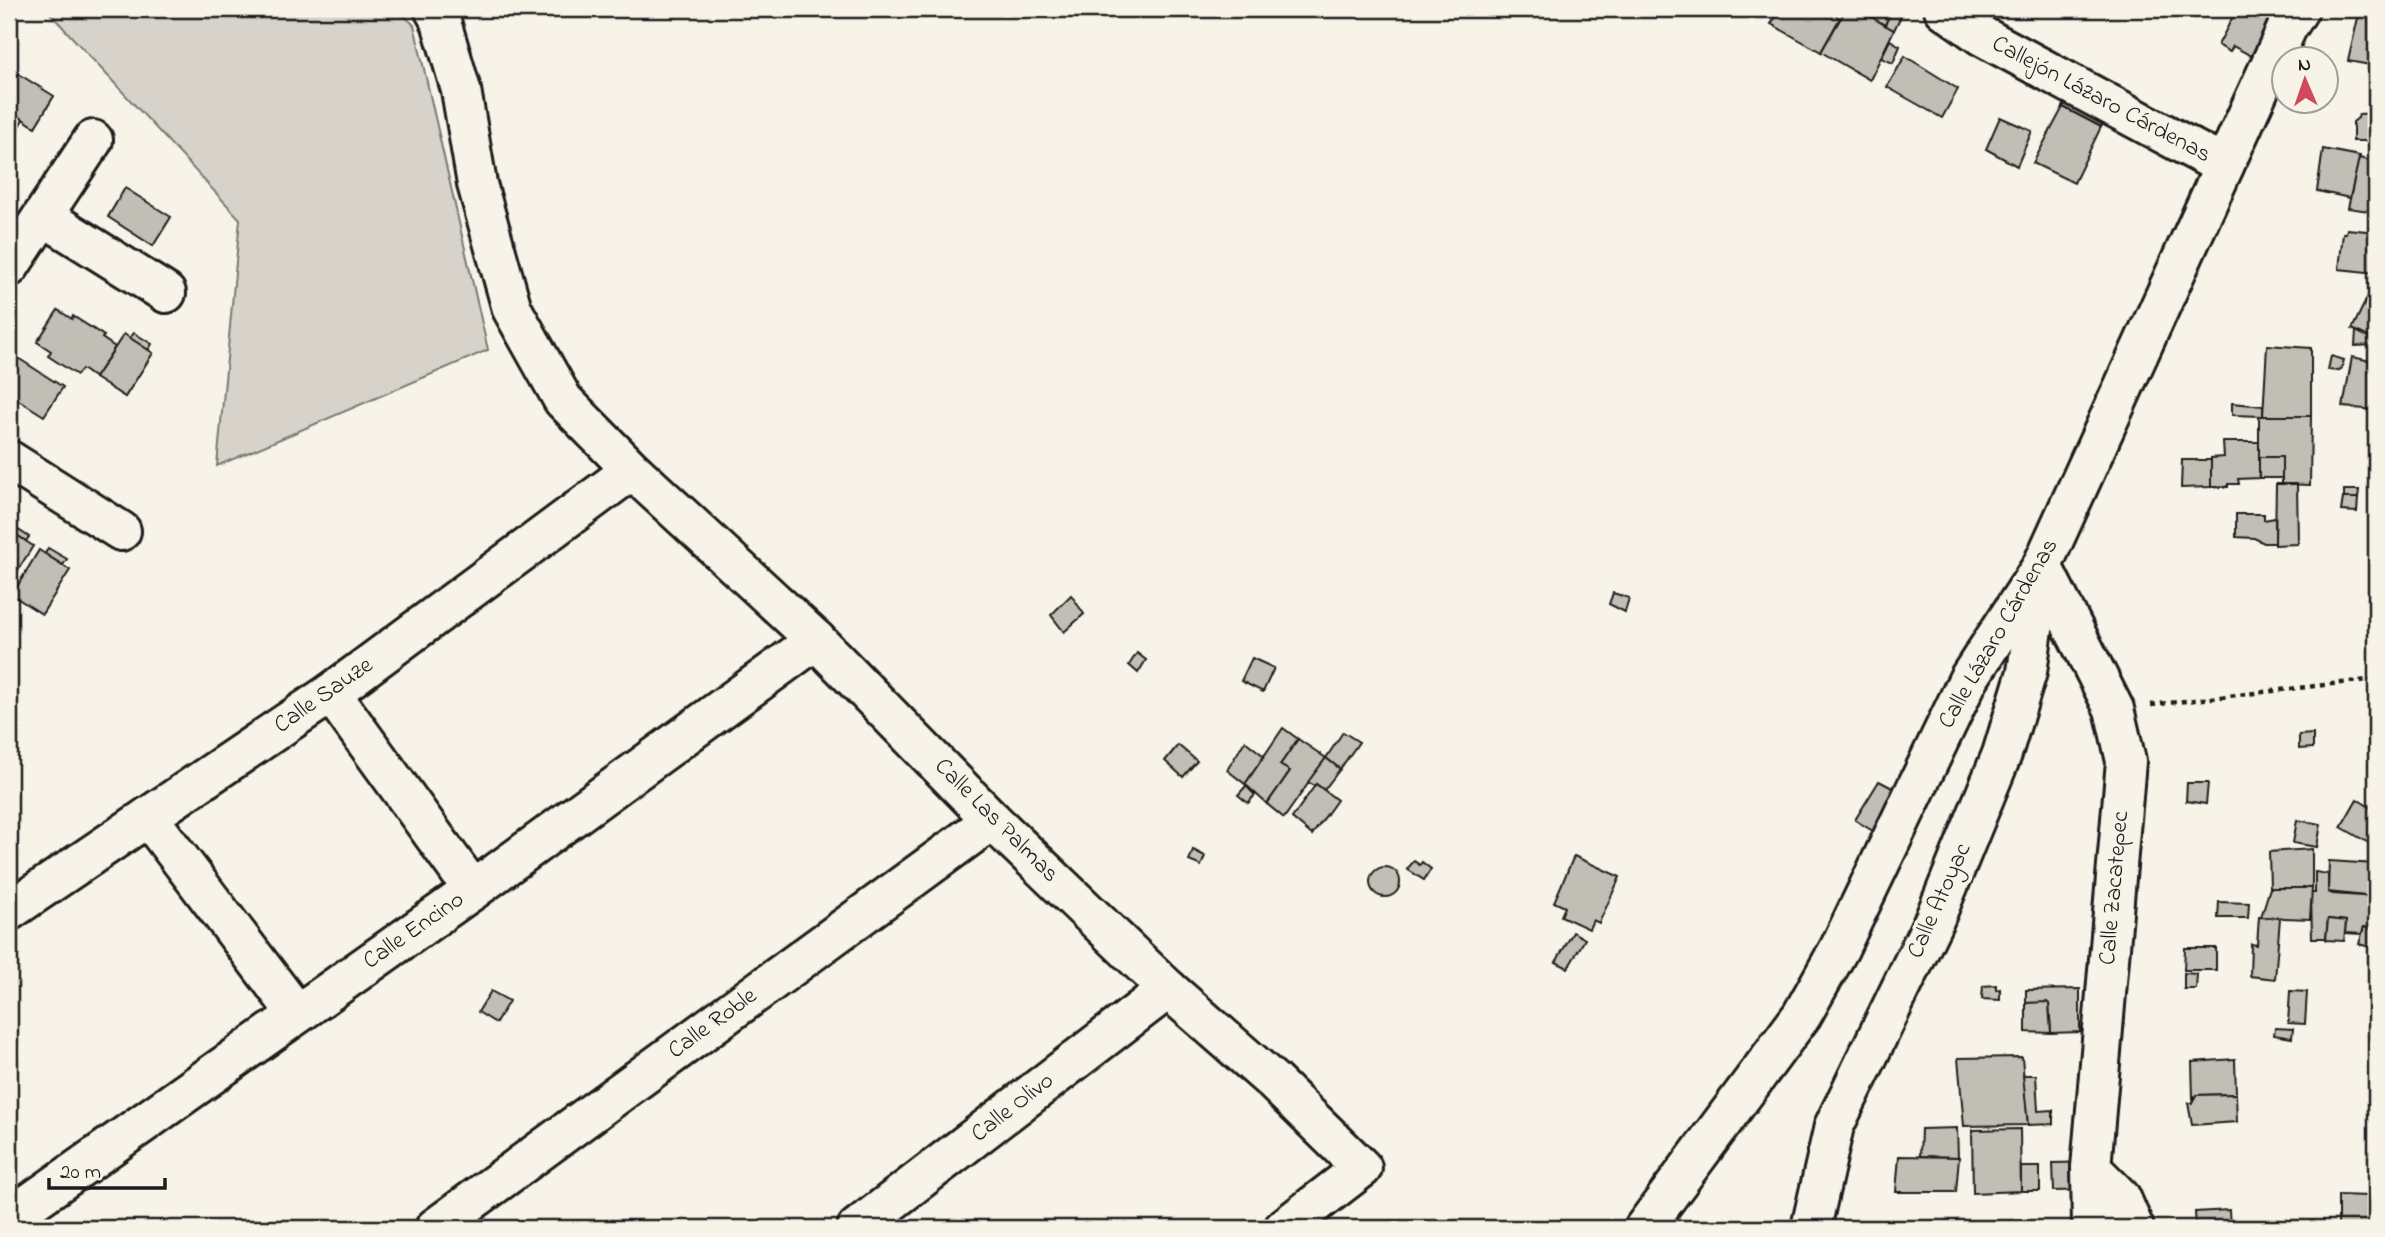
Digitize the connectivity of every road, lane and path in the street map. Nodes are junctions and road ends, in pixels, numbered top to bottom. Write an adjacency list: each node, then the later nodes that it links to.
1 (434, 9): 10 (street, Calle Las Palmas)
2 (1944, 9): 5 (street, Callejón Lázaro Cárdenas)
3 (2299, 9): 5 (street, Calle Lázaro Cárdenas)
4 (93, 140): 6 (street)
5 (2224, 166): 12 (street, Calle Lázaro Cárdenas)
6 (43, 216): 7 (street); 8 (street)
7 (9, 267)
8 (166, 293)
9 (9, 460): 11 (street)
10 (632, 470): 13 (street, Calle Las Palmas); 15 (street, Calle Sauze)
11 (121, 531)
12 (2042, 566): 16 (street, Calle Zacatepec); 28 (street, Calle Lázaro Cárdenas); 29 (street, Calle Atoyac)
13 (816, 640): 18 (street, Calle Las Palmas); 19 (street, Calle Encino)
14 (2376, 679): 16 (path)
15 (331, 693): 17 (street, Calle Sauze); 19 (street)
16 (2114, 709): 23 (street, Calle Zacatepec)
17 (148, 817): 20 (street, Calle Sauze); 22 (street)
18 (992, 820): 21 (street, Calle Las Palmas); 25 (street, Calle Roble)
19 (473, 890): 22 (street, Calle Encino)
20 (9, 911)
21 (1168, 989): 26 (street, Calle Olivo); 27 (street, Calle Las Palmas)
22 (297, 1014): 24 (street, Calle Encino)
23 (2091, 1168): 30 (street, Calle Zacatepec); 31 (street)
24 (9, 1218)
25 (435, 1228)
26 (858, 1228)
27 (1284, 1228)
28 (1644, 1228)
29 (1811, 1228)
30 (2092, 1228)
31 (2134, 1228)

